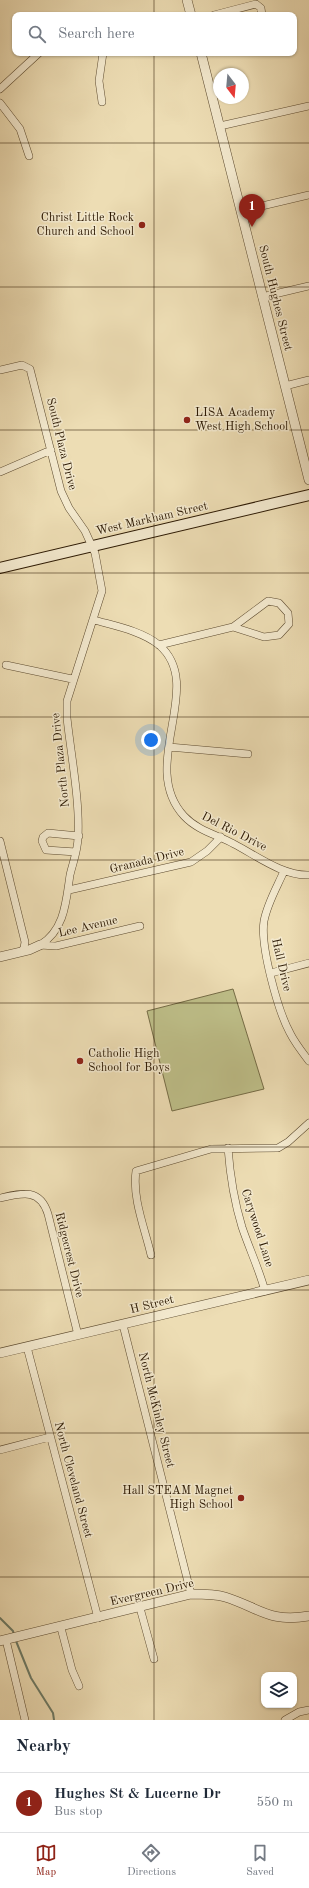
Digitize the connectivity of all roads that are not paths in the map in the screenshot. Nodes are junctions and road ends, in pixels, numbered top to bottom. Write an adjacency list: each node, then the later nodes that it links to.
1 (187, 0): 2 (street)
2 (190, 12)
3 (225, 12): 4 (street)
4 (262, 12)
5 (36, 56): 8 (street)
6 (103, 56): 9 (street)
7 (202, 56): 12 (street, South Hughes Street)
8 (0, 89)
9 (102, 102)
10 (0, 103): 13 (street)
11 (309, 106): 12 (street)
12 (220, 126): 15 (street, South Hughes Street)
13 (29, 156)
14 (309, 195): 15 (street)
15 (241, 211): 17 (street, South Hughes Street)
16 (309, 286): 17 (street)
17 (262, 297): 20 (street, South Hughes Street)
18 (0, 370): 21 (street, South Plaza Drive)
19 (309, 380): 20 (street)
20 (285, 386): 23 (street, South Hughes Street)
21 (51, 450): 22 (street); 25 (street, South Plaza Drive)
22 (0, 472)
23 (309, 480)
24 (309, 496): 25 (main road, West Markham Street)
25 (92, 546): 26 (main road, West Markham Street); 27 (street, North Plaza Drive)
26 (0, 568)
27 (94, 620): 29 (street, Del Rio Drive); 31 (street, North Plaza Drive)
28 (233, 627): 28 (street); 29 (street)
29 (159, 645): 32 (street, Del Rio Drive)
30 (6, 665): 31 (street)
31 (72, 679): 34 (street, North Plaza Drive)
32 (169, 747): 33 (street); 35 (street, Del Rio Drive)
33 (248, 754)
34 (79, 836): 37 (street, North Plaza Drive); 37 (street)
35 (221, 837): 39 (street, Del Rio Drive); 41 (street, Granada Drive)
36 (0, 841): 38 (street)
37 (76, 852): 41 (street, North Plaza Drive)
38 (2, 859): 44 (street)
39 (284, 870): 40 (street, Del Rio Drive); 47 (street, Hall Drive)
40 (309, 875)
41 (69, 890): 43 (street, North Plaza Drive)
42 (140, 926): 43 (street, Lee Avenue)
43 (40, 945): 44 (street)
44 (21, 952): 45 (street)
45 (0, 957)
46 (309, 963): 47 (street)
47 (271, 973): 48 (street, Hall Drive)
48 (309, 1061)
49 (309, 1123): 50 (street)
50 (228, 1148): 52 (street); 54 (street, Carywood Lane)
51 (0, 1198): 56 (street, Ridgecrest Drive)
52 (151, 1255)
53 (309, 1280): 54 (street, H Street)
54 (265, 1290): 55 (street, H Street)
55 (123, 1324): 56 (street, H Street); 61 (street, North McKinley Street)
56 (78, 1335): 57 (street, H Street)
57 (27, 1347): 58 (street, H Street); 59 (street, North Cleveland Street)
58 (0, 1353)
59 (50, 1437): 60 (street); 64 (street, North Cleveland Street)
60 (0, 1450)
61 (191, 1594): 62 (street, Evergreen Drive); 63 (street, Evergreen Drive)
62 (140, 1608): 64 (street, Evergreen Drive); 67 (street)
63 (309, 1616)
64 (98, 1618): 65 (street, Evergreen Drive)
65 (61, 1628): 66 (street, Evergreen Drive); 68 (street)
66 (9, 1639): 70 (street)
67 (154, 1659)
68 (79, 1686)
69 (309, 1710): 71 (street)
70 (25, 1720)
71 (285, 1720)

